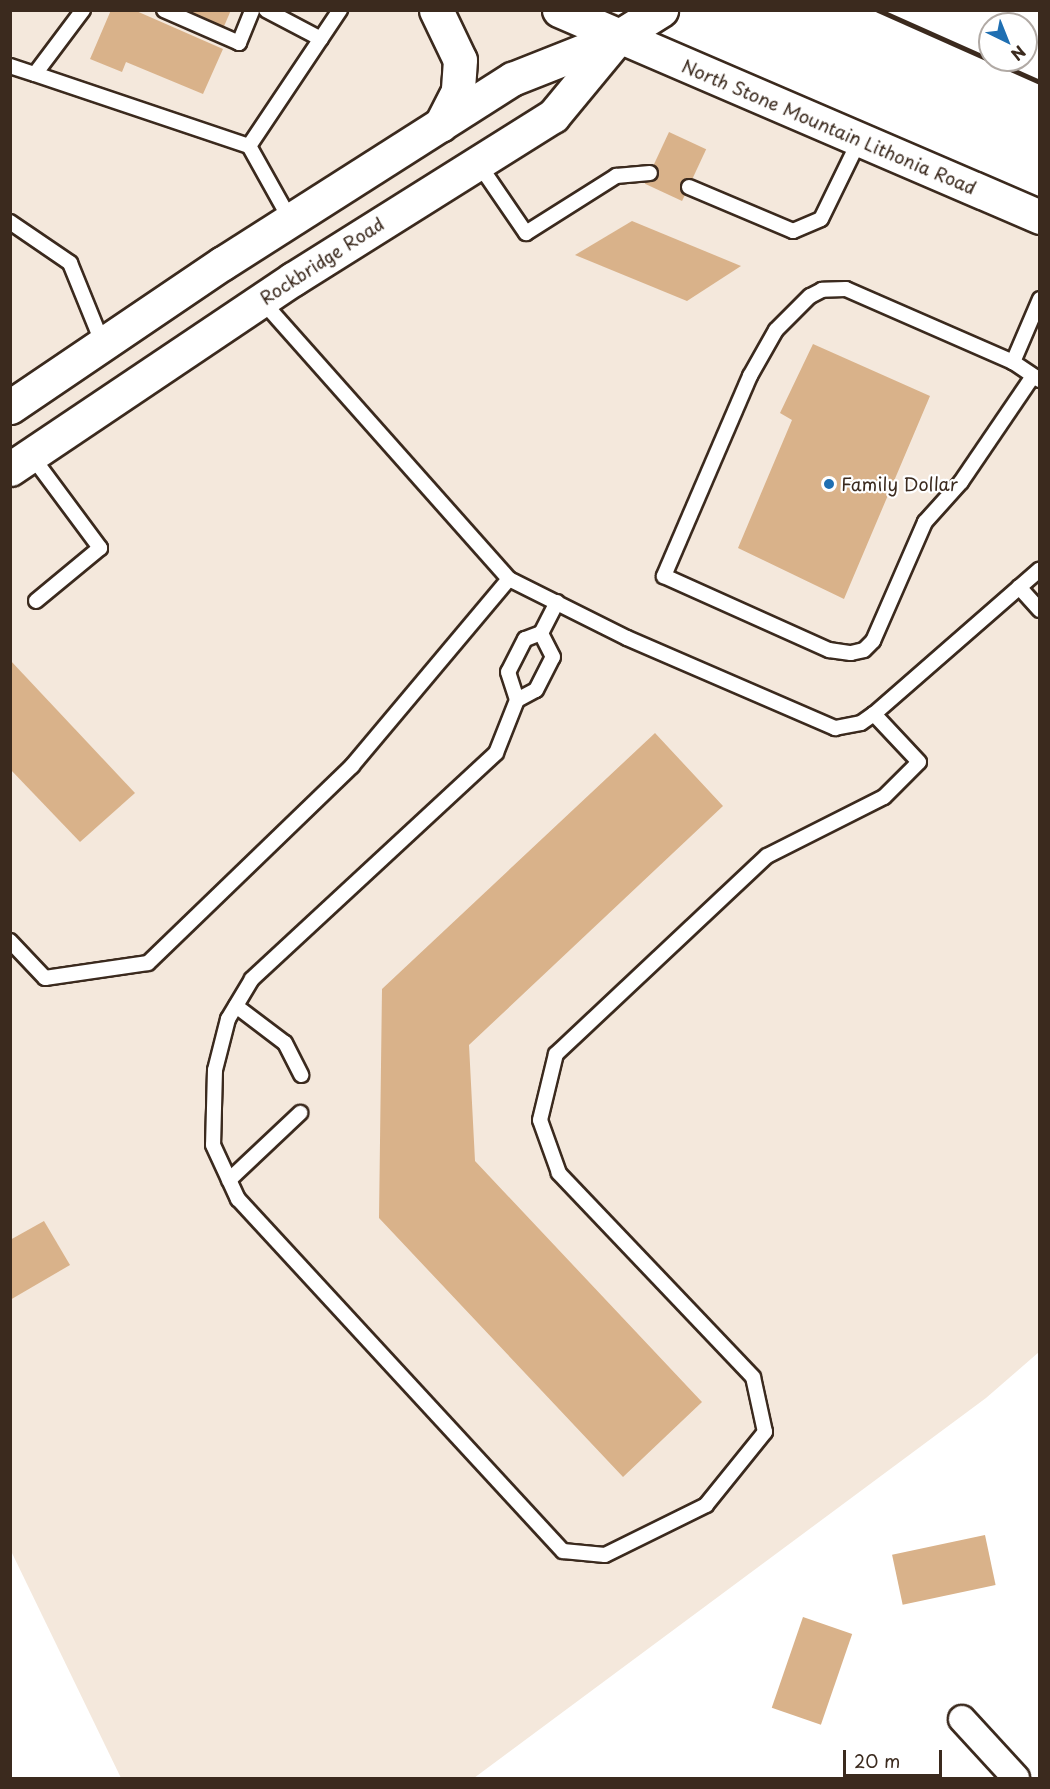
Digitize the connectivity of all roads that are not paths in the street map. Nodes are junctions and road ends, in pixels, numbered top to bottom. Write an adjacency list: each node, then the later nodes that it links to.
1 (83, 10): 12 (lane)
2 (164, 10): 3 (lane)
3 (252, 10)
4 (266, 10): 10 (lane)
5 (340, 10): 10 (lane)
6 (436, 10): 13 (main road)
7 (559, 10): 9 (main road, North Stone Mountain Lithonia Road)
8 (661, 10): 9 (main road, Rockbridge Road)
9 (618, 37): 13 (main road, Rockbridge Road); 14 (main road, North Stone Mountain Lithonia Road); 16 (main road, Rockbridge Road)
10 (321, 39): 15 (lane)
11 (10, 66): 12 (lane)
12 (35, 74): 15 (lane)
13 (441, 125): 20 (main road, Rockbridge Road)
14 (859, 141): 18 (lane); 19 (main road, North Stone Mountain Lithonia Road)
15 (249, 146): 20 (lane)
16 (478, 163): 17 (lane); 23 (main road, Rockbridge Road)
17 (650, 173)
18 (689, 187)
19 (1040, 217)
20 (291, 221): 24 (main road, Rockbridge Road)
21 (10, 222): 24 (lane)
22 (1040, 299): 25 (lane)
23 (261, 300): 28 (main road, Rockbridge Road); 30 (lane)
24 (102, 342): 27 (main road, Rockbridge Road)
25 (1013, 362): 26 (lane); 26 (lane)
26 (1036, 378)
27 (10, 406)
28 (20, 461): 32 (lane)
29 (1040, 569): 31 (lane)
30 (509, 579): 33 (lane); 38 (lane)
31 (1019, 587): 34 (lane); 37 (lane)
32 (36, 601)
33 (557, 602): 35 (lane); 37 (lane)
34 (1040, 610)
35 (541, 633): 36 (lane); 36 (lane)
36 (517, 700): 39 (lane)
37 (874, 714): 42 (lane)
38 (10, 941)
39 (236, 1006): 40 (lane); 42 (lane)
40 (301, 1075)
41 (300, 1113): 42 (lane)
42 (229, 1180)
43 (962, 1719): 44 (street)
44 (1016, 1779)

